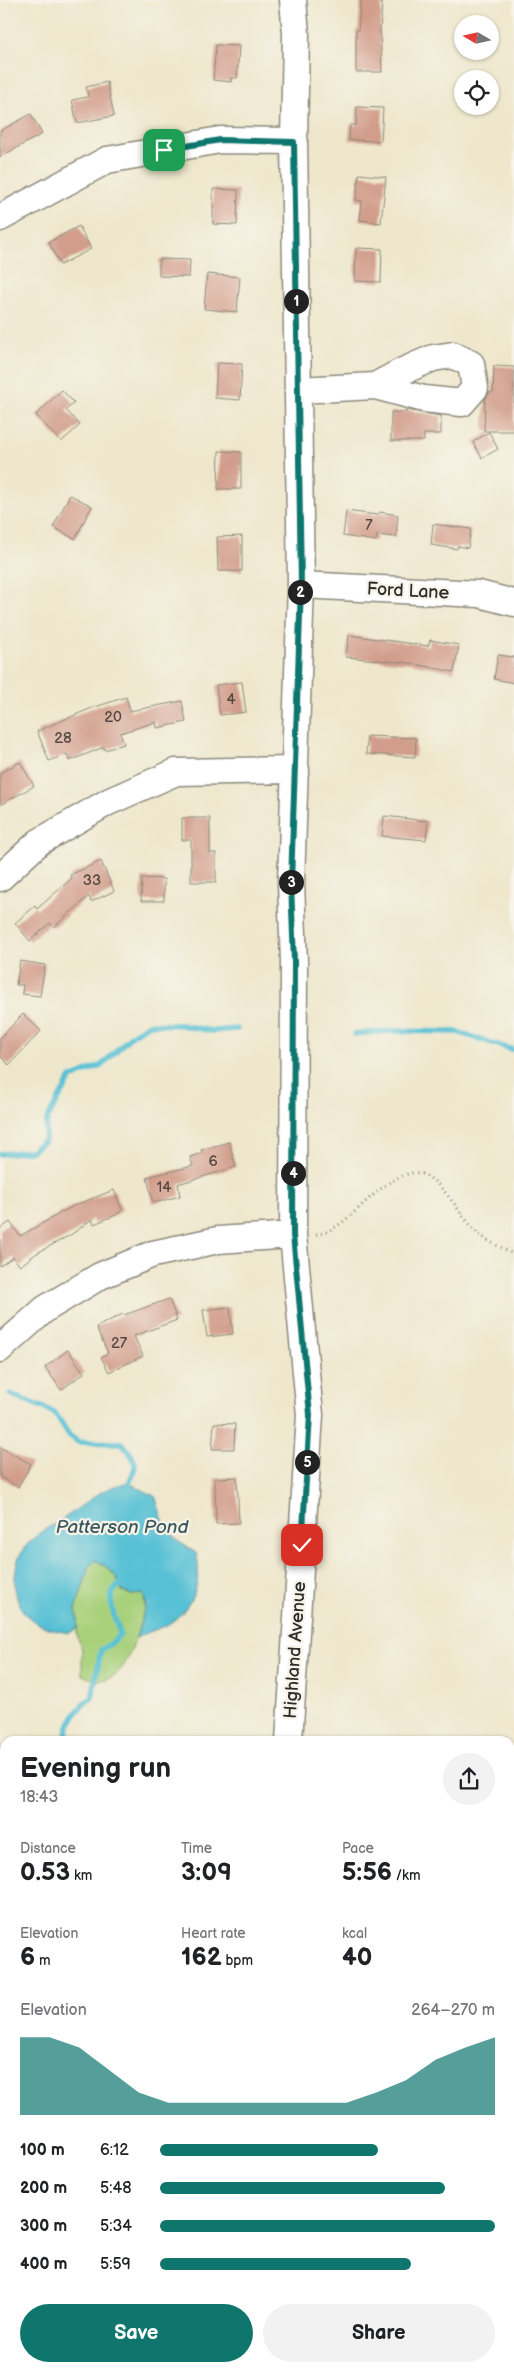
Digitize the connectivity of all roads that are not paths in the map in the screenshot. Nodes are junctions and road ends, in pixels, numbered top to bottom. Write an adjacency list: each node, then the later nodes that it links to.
1 (293, 0): 2 (street, Highland Avenue)
2 (294, 142): 3 (street); 5 (street, Highland Avenue)
3 (0, 218)
4 (375, 386): 5 (street)
5 (298, 390): 6 (street, Highland Avenue)
6 (301, 585): 7 (street, Ford Lane); 8 (street, Highland Avenue)
7 (514, 602)
8 (296, 770): 9 (street); 10 (street, Highland Avenue)
9 (0, 878)
10 (293, 1235): 11 (street); 12 (street, Highland Avenue)
11 (0, 1350)
12 (289, 1736)

